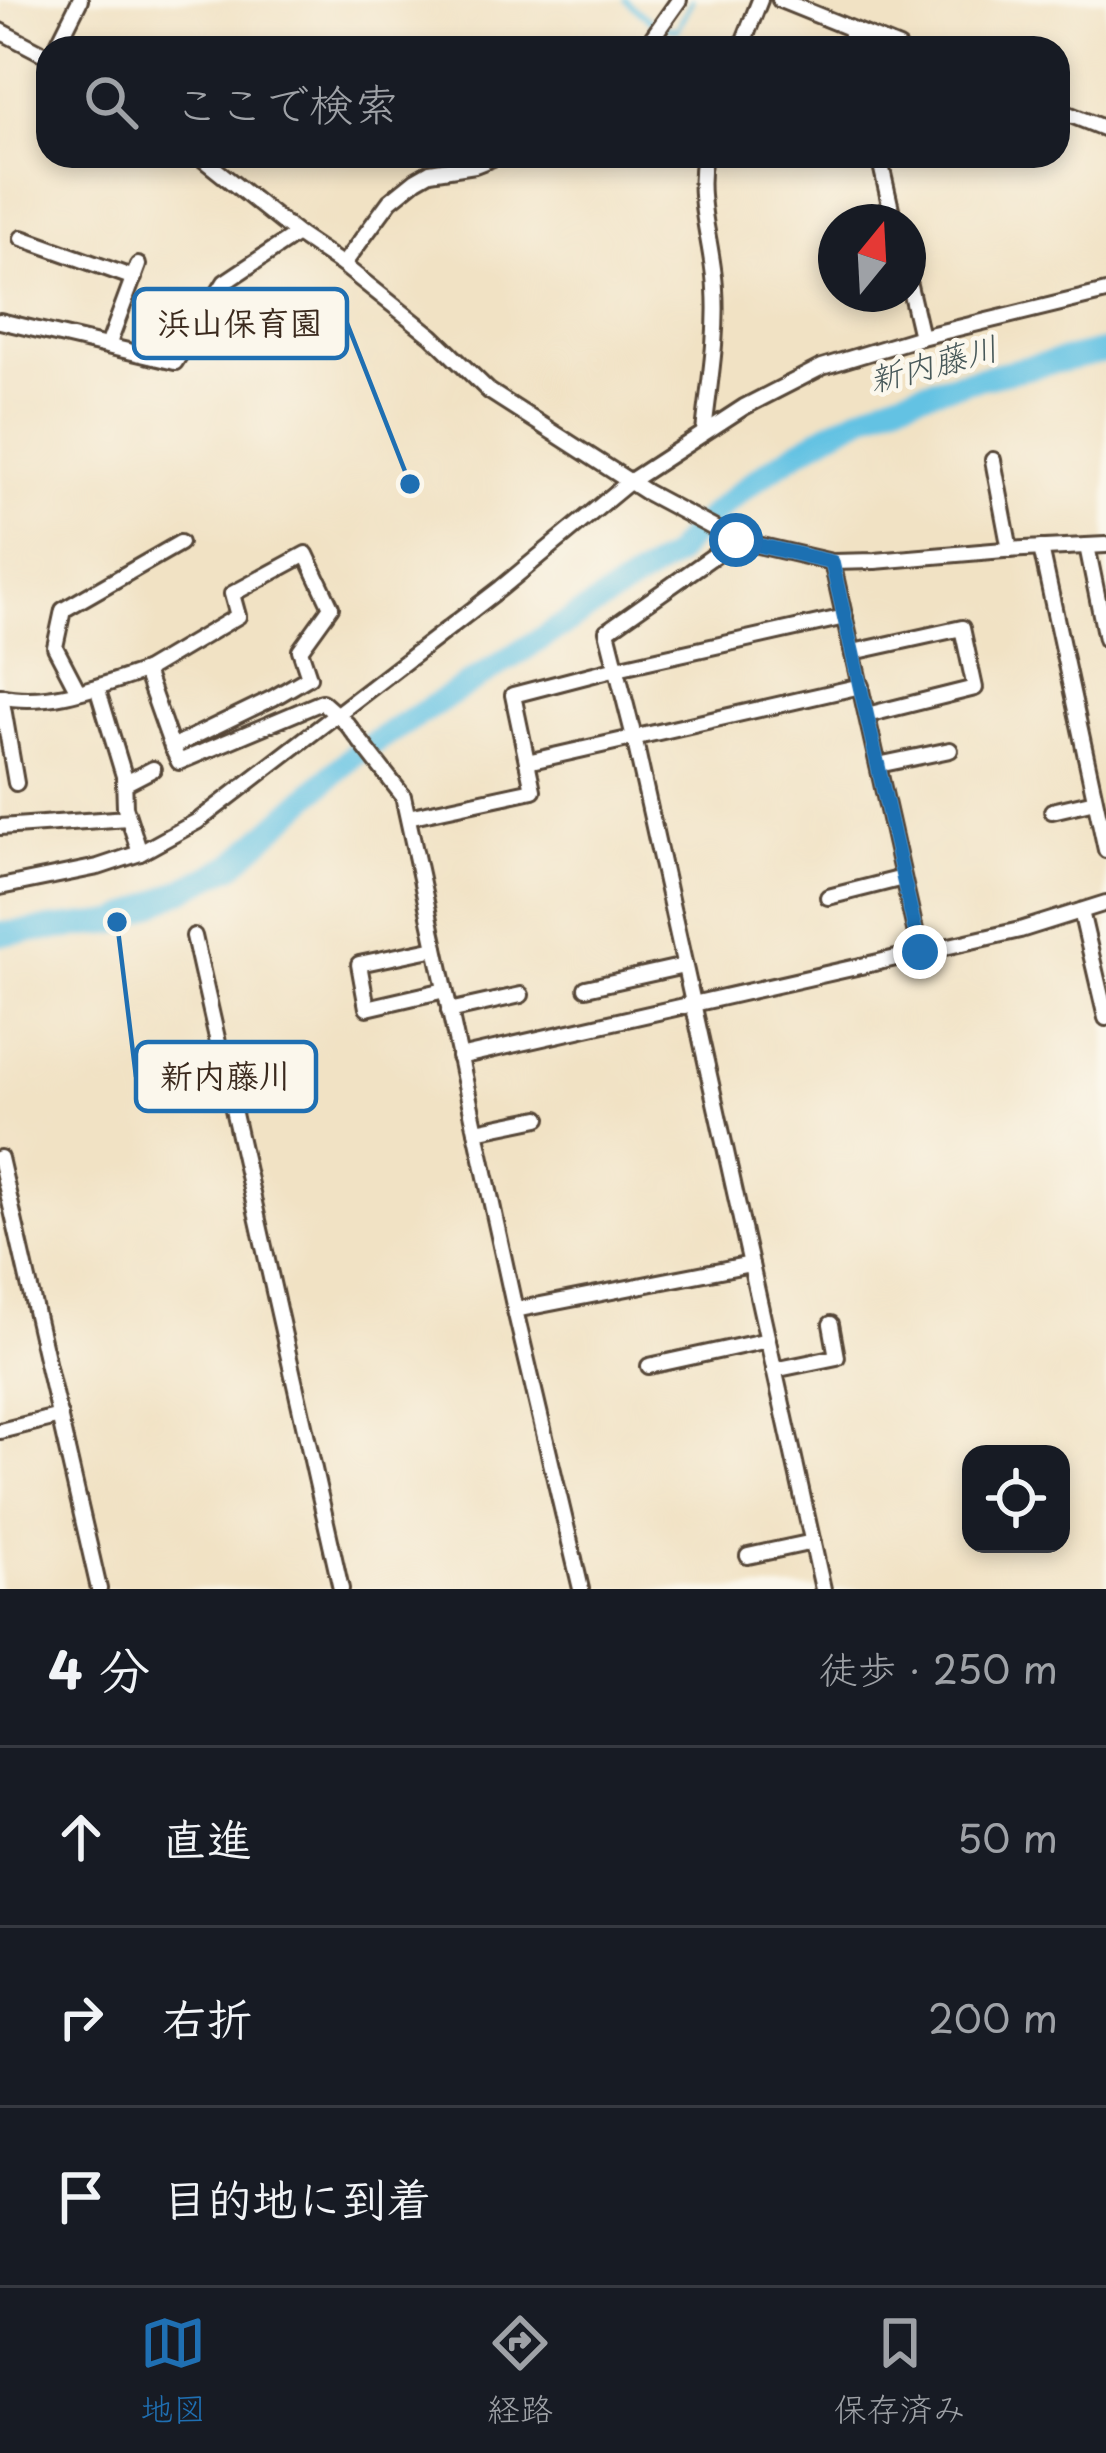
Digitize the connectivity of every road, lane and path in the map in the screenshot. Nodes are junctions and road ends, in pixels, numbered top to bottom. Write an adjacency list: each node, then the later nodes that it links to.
1 (80, 0): 7 (street)
2 (679, 0): 8 (street)
3 (760, 0): 9 (street)
4 (780, 0): 5 (street)
5 (850, 29): 10 (street); 11 (street)
6 (0, 31): 12 (street)
7 (62, 36)
8 (654, 36)
9 (746, 36)
10 (851, 36)
11 (868, 36)
12 (36, 50)
13 (1070, 115): 14 (street)
14 (1106, 129)
15 (214, 168): 20 (street)
16 (456, 168): 22 (street)
17 (703, 168): 28 (street)
18 (882, 168): 19 (street)
19 (890, 204)
20 (297, 235): 22 (street); 27 (street)
21 (22, 238): 27 (street)
22 (344, 265): 30 (street)
23 (1106, 292): 26 (street)
24 (915, 312): 26 (street)
25 (0, 321): 27 (street)
26 (921, 337): 28 (street)
27 (108, 346)
28 (704, 432): 30 (street)
29 (993, 460): 36 (street)
30 (629, 482): 31 (street); 49 (street)
31 (731, 537): 37 (street); 41 (street)
32 (180, 543): 45 (street)
33 (1106, 544): 34 (street)
34 (1087, 545): 35 (street); 39 (street)
35 (1041, 548): 36 (street); 58 (street)
36 (1010, 550): 37 (street)
37 (832, 562): 38 (street)
38 (844, 617): 40 (street); 41 (street)
39 (1106, 639)
40 (853, 652): 43 (street); 47 (street)
41 (617, 668): 50 (street); 53 (street)
42 (145, 671): 44 (street); 51 (street); 51 (street)
43 (861, 686): 47 (street); 50 (street)
44 (98, 687): 45 (street); 57 (street)
45 (78, 691): 46 (street)
46 (0, 696): 48 (street)
47 (867, 715): 54 (street)
48 (2, 716): 56 (street)
49 (342, 718): 51 (street); 60 (street); 64 (street)
50 (634, 737): 53 (street); 73 (street)
51 (172, 747)
52 (950, 750): 54 (street)
53 (527, 762): 60 (street)
54 (878, 765): 65 (street)
55 (153, 770): 57 (street)
56 (16, 783)
57 (124, 784): 61 (street)
58 (1095, 801): 59 (street); 63 (street)
59 (1052, 812)
60 (407, 817): 71 (street)
61 (128, 818): 62 (street); 64 (street)
62 (0, 827)
63 (1106, 850)
64 (140, 854): 66 (street)
65 (903, 878): 67 (street); 72 (street)
66 (0, 887)
67 (828, 897)
68 (1106, 903): 69 (street)
69 (1082, 911): 72 (street); 79 (street)
70 (194, 935): 95 (street)
71 (436, 948): 75 (street); 75 (street)
72 (920, 952): 77 (street)
73 (684, 965): 74 (street); 77 (street)
74 (586, 988)
75 (445, 990): 78 (street)
76 (521, 995): 78 (street)
77 (692, 1003): 80 (street); 84 (street)
78 (449, 1011): 80 (street)
79 (1106, 1018)
80 (459, 1057): 82 (street)
81 (539, 1118): 82 (street)
82 (476, 1131): 85 (street)
83 (0, 1158): 90 (street)
84 (751, 1264): 85 (street); 87 (street)
85 (515, 1310): 96 (street)
86 (831, 1324): 89 (street)
87 (768, 1340): 88 (street); 89 (street)
88 (649, 1366)
89 (775, 1370): 92 (street)
90 (60, 1416): 91 (street); 94 (street)
91 (0, 1430)
92 (813, 1543): 93 (street); 97 (street)
93 (748, 1556)
94 (99, 1589)
95 (341, 1589)
96 (581, 1589)
97 (823, 1589)

